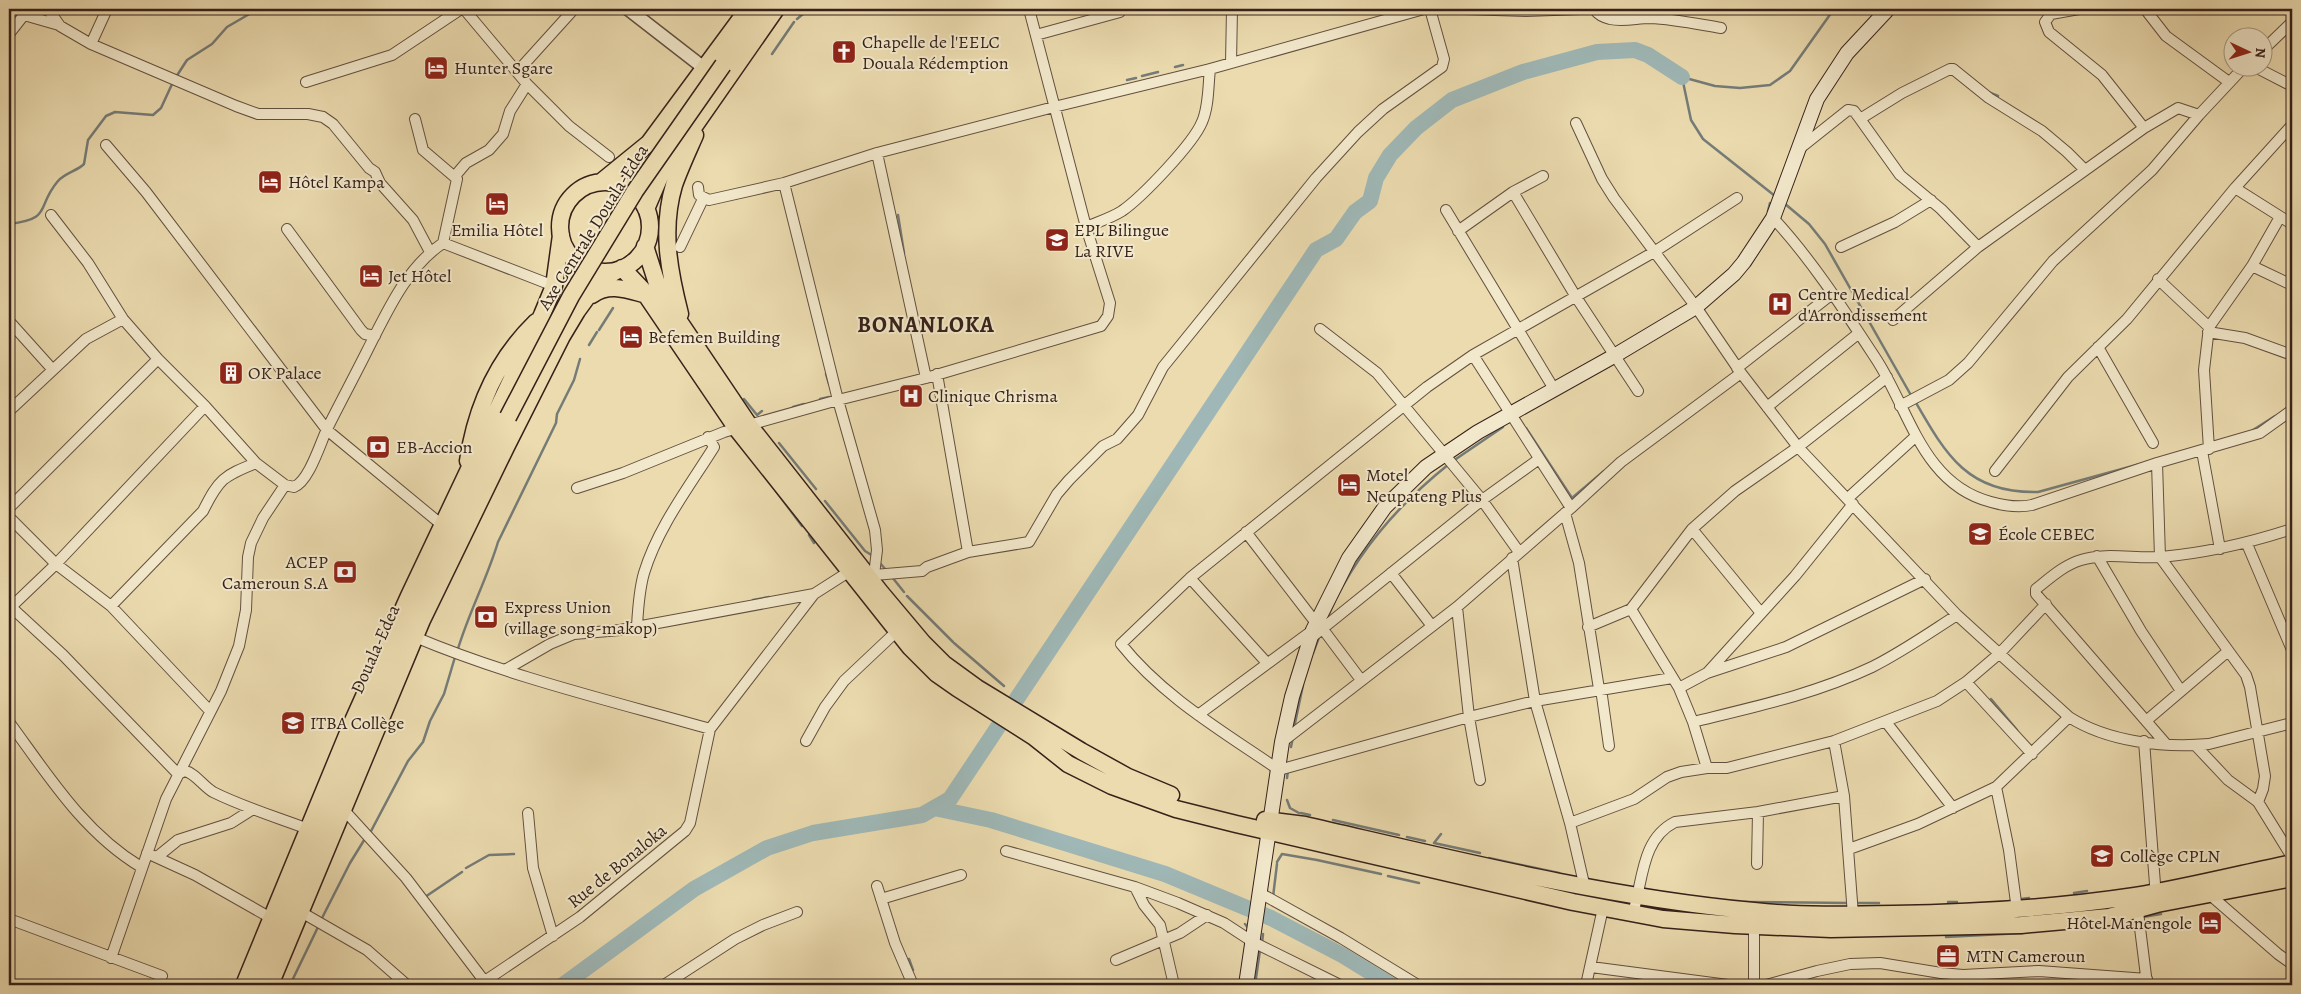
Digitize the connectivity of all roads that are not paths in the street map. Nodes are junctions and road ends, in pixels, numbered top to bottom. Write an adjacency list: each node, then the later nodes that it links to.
1 (48, 9): 21 (street)
2 (107, 9): 26 (street)
3 (462, 9): 30 (street); 33 (street)
4 (574, 9): 30 (street)
5 (748, 9): 28 (main road)
6 (763, 9): 117 (main road, Axe Centrale Douala-Edea, bridge)
7 (776, 9): 37 (main road)
8 (1029, 9): 24 (street)
9 (1122, 9): 24 (street)
10 (1232, 9): 27 (street)
11 (1424, 9): 27 (street)
12 (1430, 9): 142 (street)
13 (1464, 9): 14 (street)
14 (1581, 9)
15 (1594, 9): 22 (street)
16 (1888, 9): 47 (main road)
17 (2079, 9): 44 (street)
18 (2145, 9): 34 (street)
19 (634, 10): 28 (street)
20 (2292, 22): 25 (street)
21 (60, 26): 23 (street); 26 (street)
22 (1721, 28)
23 (9, 34)
24 (1036, 35): 38 (street)
25 (2274, 39)
26 (91, 44): 76 (street)
27 (1231, 63): 29 (street)
28 (704, 68): 53 (main road)
29 (1210, 69): 38 (street); 67 (street)
30 (517, 72): 35 (street)
31 (2274, 77): 36 (street)
32 (2233, 78): 34 (street)
33 (306, 82)
34 (2229, 82): 39 (street)
35 (527, 84): 49 (street); 51 (street)
36 (2292, 86)
37 (706, 106): 61 (main road); 91 (main road)
38 (1054, 106): 48 (street); 67 (street)
39 (2199, 114): 44 (street); 113 (street)
40 (415, 119): 51 (street)
41 (1860, 119): 47 (street); 50 (street); 60 (street)
42 (1576, 123): 77 (street)
43 (2292, 125): 45 (street)
44 (2144, 128): 50 (street)
45 (2288, 138): 56 (street)
46 (106, 145): 119 (street)
47 (1796, 151): 63 (main road)
48 (877, 153): 54 (street); 106 (street)
49 (609, 156)
50 (2085, 170): 75 (street)
51 (455, 176): 71 (street)
52 (1543, 176): 57 (street)
53 (601, 182): 61 (main road); 70 (main road)
54 (784, 183): 59 (street); 109 (street)
55 (698, 187): 59 (street)
56 (2235, 188): 65 (street); 80 (street)
57 (1513, 192): 69 (street); 85 (street)
58 (1738, 198): 77 (street)
59 (703, 199): 73 (street)
60 (1931, 200): 74 (street); 75 (street)
61 (646, 209): 72 (main road)
62 (1446, 210): 69 (street)
63 (1774, 214): 83 (street); 87 (main road)
64 (51, 215): 88 (street)
65 (2280, 217): 66 (street); 78 (street)
66 (2292, 224)
67 (1086, 227): 104 (street)
68 (287, 229): 96 (street)
69 (1458, 231): 94 (street)
70 (561, 235): 79 (main road); 82 (main road)
71 (443, 243): 76 (street); 82 (street)
72 (645, 246): 79 (main road); 91 (main road)
73 (680, 247)
74 (1841, 247)
75 (1978, 247): 89 (street)
76 (430, 252): 96 (street)
77 (1654, 252): 85 (street); 87 (street)
78 (2252, 266): 81 (street); 93 (street)
79 (620, 269): 84 (main road); 86 (main road)
80 (2158, 279): 93 (street); 97 (street)
81 (2292, 285)
82 (554, 286): 136 (main road)
83 (1832, 294): 95 (street); 103 (street)
84 (647, 295): 86 (main road); 118 (main road)
85 (1576, 297): 94 (street); 100 (street)
86 (582, 303): 165 (main road)
87 (1696, 307): 100 (main road); 103 (street)
88 (123, 319): 101 (street); 102 (street)
89 (1893, 320)
90 (9, 321): 102 (street)
91 (684, 329): 118 (main road)
92 (1320, 329): 110 (street)
93 (2209, 330): 99 (street); 124 (street)
94 (1517, 331): 98 (street); 107 (street)
95 (1859, 333): 105 (street); 112 (street)
96 (375, 336): 119 (street)
97 (2098, 347): 122 (street); 129 (street)
98 (1473, 355): 110 (street); 116 (street)
99 (2292, 355)
100 (1614, 356): 107 (main road); 108 (street)
101 (158, 359): 111 (street); 134 (street)
102 (53, 370): 115 (street)
103 (1739, 370): 112 (street); 135 (street)
104 (937, 374): 106 (street); 142 (street)
105 (1887, 376): 113 (street); 123 (street)
106 (926, 378): 109 (street)
107 (1554, 389): 116 (main road)
108 (1638, 391)
109 (838, 400): 118 (street); 150 (street)
110 (1405, 405): 125 (street); 139 (street)
111 (205, 406): 127 (street); 146 (street)
112 (1767, 406): 123 (street)
113 (1900, 406): 120 (street)
114 (2292, 410): 124 (street)
115 (9, 411)
116 (1510, 413): 125 (main road); 126 (street)
117 (508, 417): 254 (main road, Douala-Edea)
118 (743, 427): 121 (street); 147 (main road); 150 (main road)
119 (327, 430): 130 (street); 136 (street)
120 (1915, 436): 128 (street); 133 (street)
121 (708, 437): 131 (street); 160 (street)
122 (2153, 443)
123 (1798, 448): 133 (street); 137 (street)
124 (2206, 450): 128 (street); 141 (street)
125 (1445, 454): 132 (street); 163 (main road)
126 (1539, 459): 132 (street); 135 (street)
127 (256, 463): 130 (street); 154 (street)
128 (2157, 463): 145 (street)
129 (1995, 471)
130 (285, 485): 180 (street)
131 (577, 488)
132 (1482, 500): 143 (street); 148 (street)
133 (1850, 502): 151 (street); 158 (street)
134 (9, 508): 146 (street)
135 (1568, 511): 143 (street); 162 (street)
136 (442, 525): 213 (main road)
137 (1692, 529): 157 (street); 158 (street)
138 (2292, 529): 140 (street)
139 (1246, 532): 149 (street); 163 (street)
140 (2247, 544): 141 (street); 166 (street)
141 (2220, 548): 145 (street)
142 (968, 552): 150 (street)
143 (1516, 555): 155 (street); 179 (street)
144 (2097, 556): 145 (street); 153 (street); 177 (street)
145 (2160, 557): 167 (street)
146 (56, 564): 154 (street); 156 (street)
147 (850, 572): 150 (main road); 152 (street, Rue de Bonaloka)
148 (1391, 573): 161 (street); 163 (street)
149 (1190, 578): 169 (street); 181 (street)
150 (868, 579): 164 (main road); 178 (main road)
151 (1925, 579): 159 (street); 171 (street)
152 (814, 594): 160 (street); 189 (street, Rue de Bonaloka)
153 (2046, 604): 168 (street); 184 (street)
154 (111, 606): 180 (street)
155 (1457, 606): 161 (street); 182 (street)
156 (10, 608): 201 (street)
157 (1631, 610): 162 (street); 172 (street)
158 (1761, 614): 171 (street)
159 (1957, 615): 168 (street); 186 (street)
160 (637, 626): 170 (street)
161 (1432, 626): 173 (street)
162 (1588, 627): 176 (street)
163 (1315, 630): 169 (street); 173 (street); 194 (main road)
164 (897, 631): 178 (main road); 193 (street)
165 (415, 638): 170 (street); 208 (main road)
166 (2292, 650)
167 (2227, 652): 177 (street); 190 (street)
168 (2000, 653): 174 (street); 183 (street)
169 (1267, 663): 181 (street)
170 (505, 670): 189 (street)
171 (1708, 673): 175 (street)
172 (1672, 678): 175 (street); 176 (street)
173 (1361, 680): 194 (street)
174 (1966, 682): 187 (street); 198 (street)
175 (1679, 688): 186 (street)
176 (1600, 689): 179 (street); 196 (street)
177 (2181, 691): 184 (street)
178 (984, 699): 212 (main road)
179 (1535, 701): 182 (street); 211 (street)
180 (210, 711): 201 (street)
181 (1198, 715): 200 (street)
182 (1469, 717): 200 (street); 202 (street)
183 (2069, 717): 192 (street); 198 (street)
184 (2146, 721): 195 (street)
185 (9, 722): 221 (street)
186 (1693, 722): 199 (street)
187 (1886, 722): 191 (street); 206 (street)
188 (2292, 723): 190 (street)
189 (710, 729): 243 (street, Rue de Bonaloka)
190 (2257, 733): 197 (street); 205 (street)
191 (1834, 741): 199 (street); 204 (street)
192 (2144, 741): 195 (street); 230 (street)
193 (806, 742)
194 (1282, 742): 200 (main road)
195 (2166, 744): 197 (street)
196 (1609, 746)
197 (2196, 746): 205 (street)
198 (2032, 754): 203 (street)
199 (1707, 768): 211 (street)
200 (1279, 770): 212 (main road)
201 (178, 774): 207 (street); 216 (street)
202 (1480, 780)
203 (1996, 787): 206 (street); 234 (street)
204 (1844, 796): 209 (street); 214 (street)
205 (2258, 802): 218 (street)
206 (1953, 808): 214 (street)
207 (253, 809): 213 (street); 217 (street)
208 (344, 810): 235 (main road); 252 (street)
209 (1758, 812): 220 (street); 228 (street)
210 (528, 813): 243 (street)
211 (1570, 823): 226 (street)
212 (1270, 827): 226 (main road); 229 (main road); 233 (main road)
213 (308, 829): 240 (main road)
214 (1849, 849): 239 (street)
215 (1006, 851): 225 (street)
216 (147, 852): 217 (street); 221 (street)
217 (157, 857): 240 (street)
218 (2292, 857)
219 (2292, 863): 230 (main road)
220 (1757, 864)
221 (141, 867): 246 (street)
222 (962, 875): 231 (street)
223 (2292, 878): 227 (main road)
224 (877, 886): 231 (street)
225 (1135, 888): 238 (street); 245 (street)
226 (1585, 888): 228 (main road)
227 (2209, 894): 230 (main road); 248 (street)
228 (1638, 896): 237 (street); 239 (main road)
229 (1260, 897): 244 (main road); 262 (street)
230 (2156, 898): 232 (main road)
231 (881, 899): 258 (street)
232 (2137, 903): 234 (main road); 242 (main road); 251 (street)
233 (1603, 908): 237 (main road); 249 (street)
234 (2016, 910): 239 (main road)
235 (301, 912): 255 (main road); 256 (street)
236 (797, 912): 257 (street)
237 (1633, 913): 242 (main road)
238 (1207, 915): 244 (street); 245 (street)
239 (1852, 915)
240 (271, 918): 253 (main road)
241 (9, 920): 246 (street)
242 (1754, 926): 265 (street)
243 (553, 936): 252 (street, Rue de Bonaloka)
244 (1254, 937): 260 (main road); 261 (street)
245 (1165, 940): 247 (street); 259 (street)
246 (111, 958): 250 (street)
247 (1116, 960)
248 (2292, 964)
249 (1591, 967): 263 (street); 264 (street)
250 (162, 976)
251 (2147, 982): 266 (street)
252 (482, 983)
253 (244, 985)
254 (257, 985)
255 (270, 985)
256 (407, 985)
257 (664, 985)
258 (913, 985)
259 (1174, 985)
260 (1246, 985)
261 (1340, 985)
262 (1418, 985)
263 (1586, 985)
264 (1728, 985)
265 (1754, 985)
266 (1766, 985)

